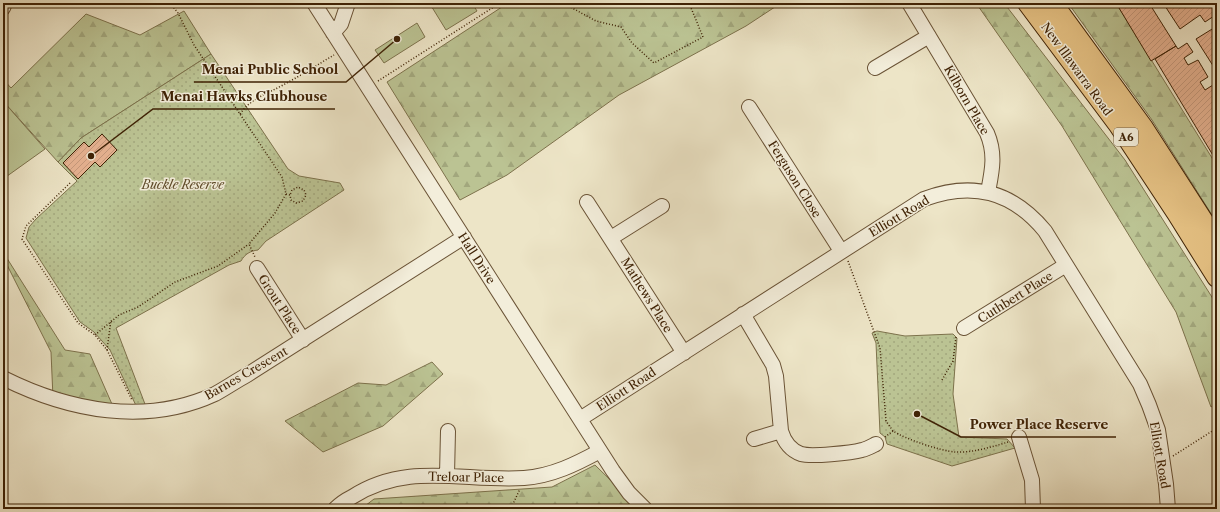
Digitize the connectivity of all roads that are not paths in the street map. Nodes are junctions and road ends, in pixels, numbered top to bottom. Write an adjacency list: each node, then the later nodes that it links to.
1 (5, 3): 7 (street)
2 (314, 3): 8 (street, Hall Drive)
3 (348, 3): 8 (street)
4 (909, 3): 9 (street, Kilborn Place)
5 (1028, 3): 21 (highway, New Illawarra Road / A6)
6 (1052, 3): 17 (highway, New Illawarra Road / A6)
7 (3, 8)
8 (333, 33): 15 (street, Hall Drive)
9 (929, 36): 10 (street); 12 (street, Kilborn Place)
10 (875, 68)
11 (750, 107): 18 (street, Ferguson Close)
12 (988, 192): 18 (street, Elliott Road); 19 (street, Elliott Road)
13 (587, 202): 16 (street, Mathews Place)
14 (662, 206): 16 (street)
15 (464, 237): 24 (street, Barnes Crescent); 27 (street, Hall Drive)
16 (611, 238): 25 (street, Mathews Place)
17 (1217, 243)
18 (843, 250): 22 (street, Elliott Road)
19 (1066, 265): 23 (street, Cuthbert Place); 38 (street, Elliott Road)
20 (257, 268): 24 (street, Grout Place)
21 (1217, 277)
22 (743, 314): 25 (street, Elliott Road); 29 (street)
23 (964, 328)
24 (303, 340): 26 (street, Barnes Crescent)
25 (684, 353): 27 (street, Elliott Road)
26 (3, 378)
27 (580, 419): 33 (street, Hall Drive)
28 (448, 431): 34 (street)
29 (781, 431): 30 (street); 32 (street)
30 (754, 439)
31 (1013, 440): 37 (street)
32 (876, 444)
33 (600, 451): 34 (street, Treloar Place); 36 (street, Hall Drive)
34 (446, 475): 35 (street, Treloar Place)
35 (335, 509)
36 (645, 509)
37 (1033, 509)
38 (1168, 509)

